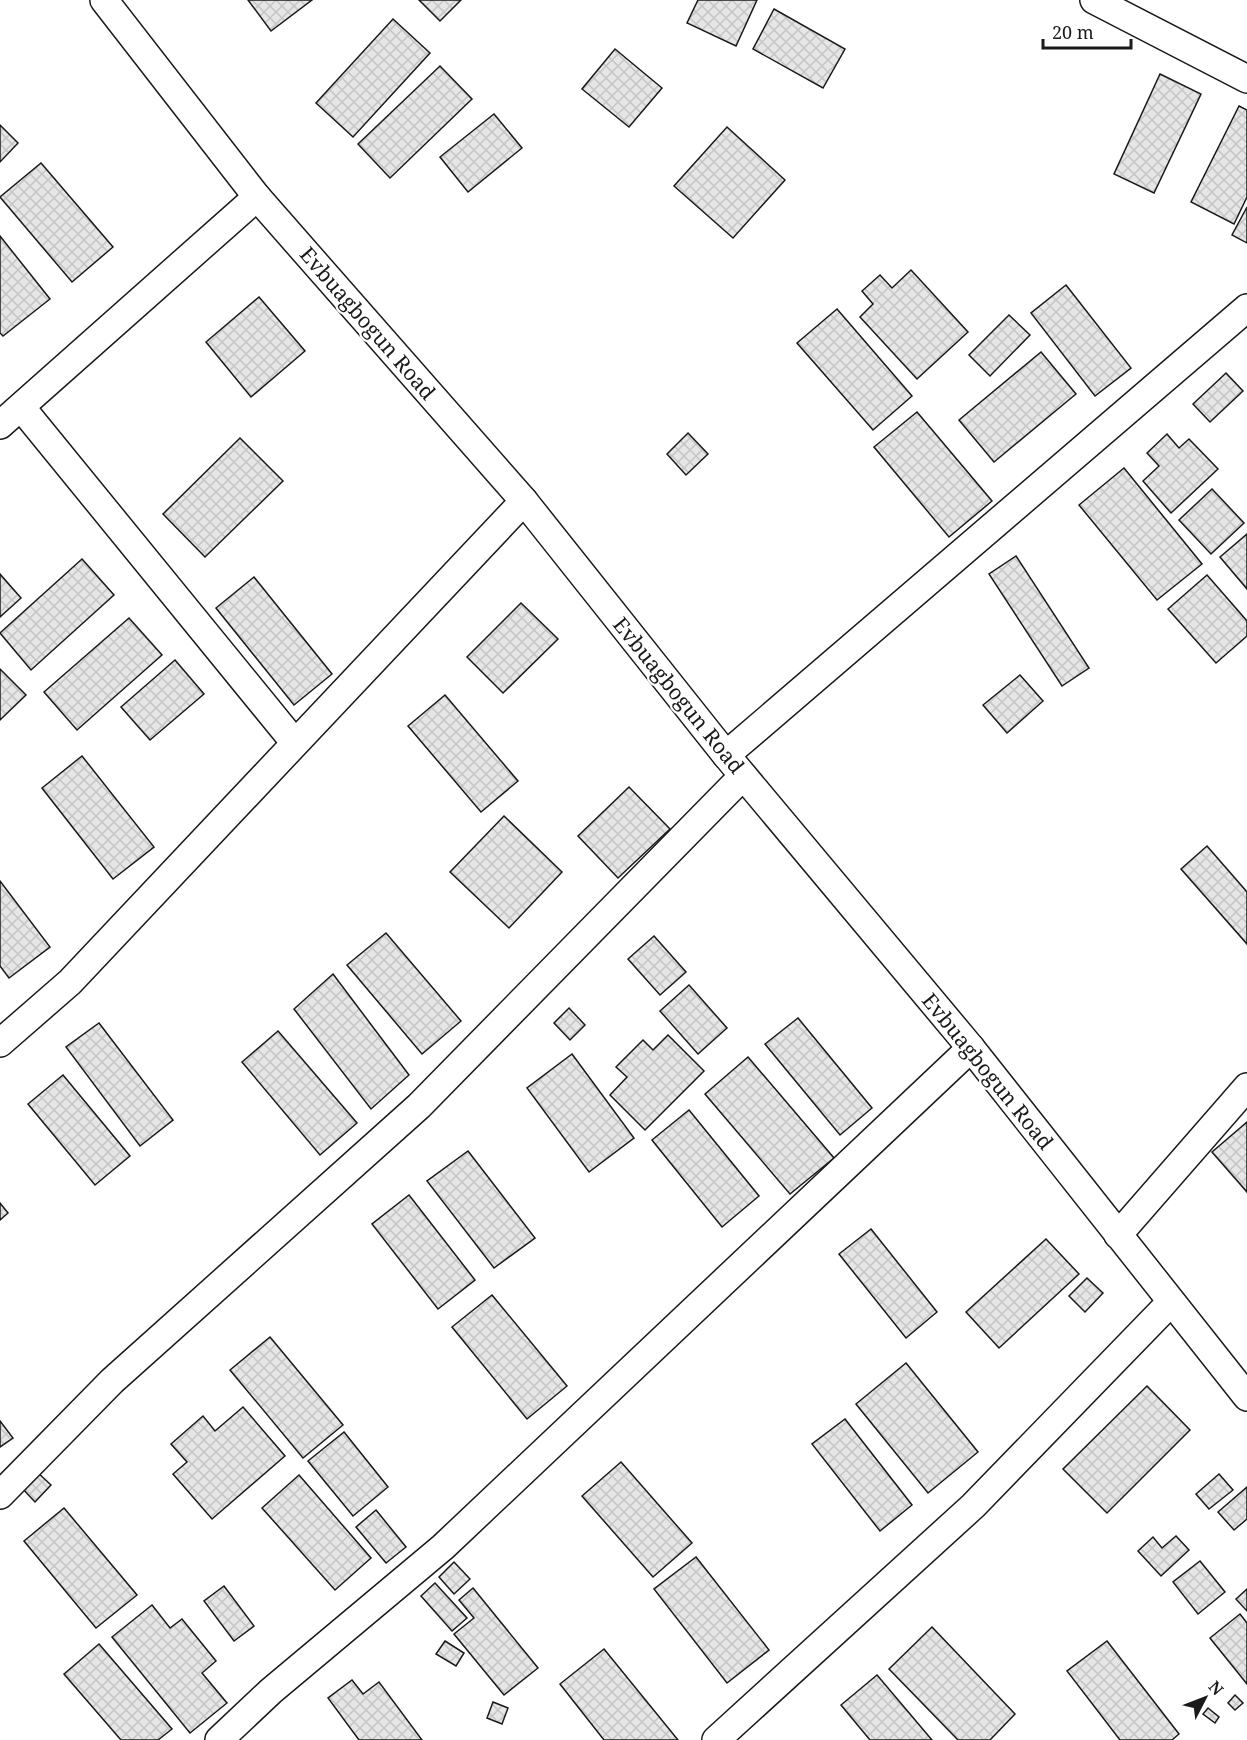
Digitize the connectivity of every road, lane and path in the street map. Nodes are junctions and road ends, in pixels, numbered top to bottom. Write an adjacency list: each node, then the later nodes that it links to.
1 (104, 0): 4 (street, Evbuagbogun Road)
2 (1094, 0): 3 (street)
3 (1247, 79)
4 (258, 197): 6 (street); 8 (street, Evbuagbogun Road)
5 (1243, 318): 10 (street)
6 (21, 407): 7 (street); 9 (street)
7 (0, 425)
8 (524, 501): 9 (street); 10 (street, Evbuagbogun Road)
9 (295, 743): 11 (street)
10 (735, 765): 12 (street, Evbuagbogun Road); 17 (street)
11 (0, 1043)
12 (971, 1048): 14 (street, Evbuagbogun Road); 18 (street)
13 (1247, 1087): 14 (street)
14 (1118, 1234): 15 (street, Evbuagbogun Road)
15 (1172, 1302): 16 (street, Evbuagbogun Road); 19 (street)
16 (1247, 1397)
17 (0, 1495)
18 (219, 1740)
19 (716, 1740)

